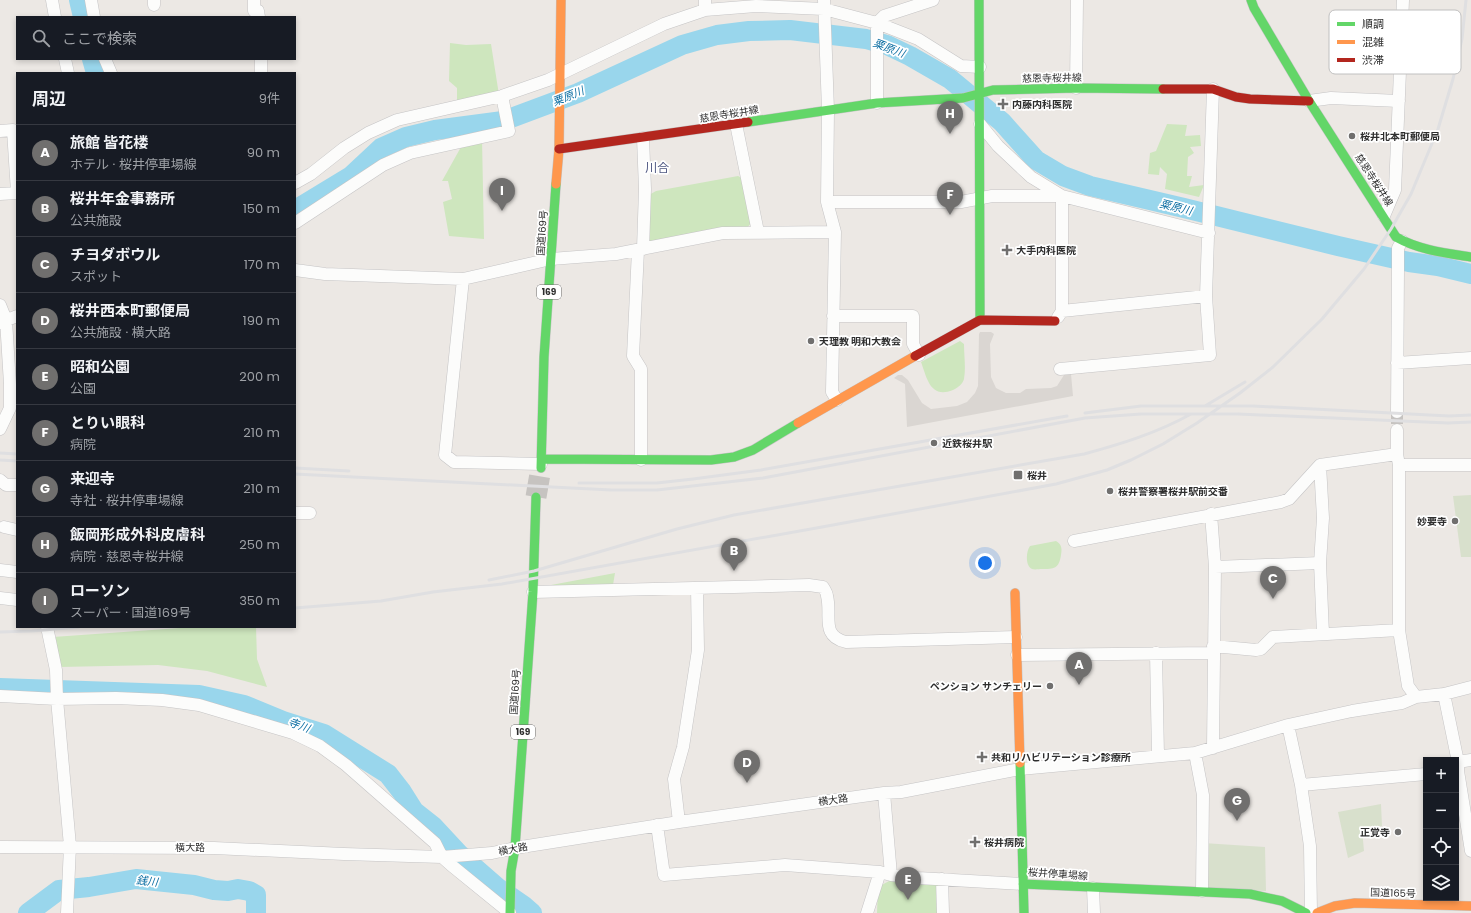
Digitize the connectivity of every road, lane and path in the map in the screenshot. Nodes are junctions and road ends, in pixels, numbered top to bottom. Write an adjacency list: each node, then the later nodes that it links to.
1 (52, 0): 13 (street)
2 (92, 0): 14 (street)
3 (254, 0): 15 (street)
4 (561, 0): 25 (main road, 国道169号 / 169)
5 (933, 0): 16 (street)
6 (979, 0): 20 (main road)
7 (1077, 0): 26 (street)
8 (1251, 0): 30 (main road)
9 (1403, 0): 12 (street)
10 (705, 5): 11 (street); 25 (street)
11 (824, 8): 16 (street); 33 (street)
12 (1403, 10)
13 (55, 16)
14 (94, 16)
15 (259, 16)
16 (877, 23): 20 (street); 32 (street)
17 (64, 60): 21 (street)
18 (105, 60): 22 (street)
19 (262, 60): 23 (street)
20 (980, 71): 28 (main road)
21 (68, 72)
22 (111, 72)
23 (261, 72)
24 (1400, 74): 31 (street)
25 (560, 78): 29 (street); 38 (main road, 国道169号 / 169)
26 (1076, 88): 27 (main road, 慈恩寺桜井線); 28 (main road, 慈恩寺桜井線)
27 (1213, 89): 30 (main road, 慈恩寺桜井線); 48 (street)
28 (980, 92): 32 (main road, 慈恩寺桜井線); 35 (main road)
29 (502, 98): 40 (street); 47 (street)
30 (1309, 101): 31 (street); 46 (main road, 慈恩寺桜井線)
31 (1399, 101): 46 (street)
32 (877, 103): 33 (main road, 慈恩寺桜井線)
33 (828, 110): 34 (main road, 慈恩寺桜井線); 45 (street)
34 (736, 124): 37 (main road, 慈恩寺桜井線); 49 (street)
35 (980, 124): 43 (street); 44 (main road)
36 (0, 131): 39 (street)
37 (642, 138): 38 (main road, 慈恩寺桜井線); 52 (street)
38 (559, 149): 54 (main road, 国道169号 / 169)
39 (16, 177)
40 (296, 182)
41 (16, 193): 42 (street)
42 (0, 194)
43 (1062, 196): 44 (street); 48 (street); 59 (street)
44 (979, 198): 45 (street); 62 (main road)
45 (827, 202): 50 (street)
46 (1384, 216): 51 (main road, 慈恩寺桜井線)
47 (296, 223)
48 (1209, 229): 57 (street)
49 (758, 232): 50 (street); 52 (street)
50 (835, 232): 60 (street)
51 (1400, 244): 53 (main road); 66 (street)
52 (641, 249): 54 (street); 72 (street)
53 (1471, 257)
54 (551, 260): 56 (street); 74 (main road, 国道169号 / 169)
55 (296, 270): 56 (street)
56 (463, 278): 74 (street)
57 (1206, 296): 59 (street); 67 (street)
58 (0, 305): 61 (street)
59 (1062, 311): 63 (street)
60 (833, 316): 64 (street); 68 (street)
61 (6, 320): 70 (street)
62 (980, 320): 63 (main road); 64 (main road)
63 (1055, 321)
64 (919, 355): 68 (main road)
65 (1471, 358): 66 (street)
66 (1397, 363): 69 (street)
67 (1060, 369)
68 (837, 400): 72 (main road)
69 (1397, 412)
70 (0, 428)
71 (1397, 430): 73 (street)
72 (641, 460): 74 (main road)
73 (1398, 460): 75 (street); 76 (street); 96 (street)
74 (542, 464)
75 (1320, 465): 82 (street); 86 (street)
76 (1471, 465)
77 (0, 480): 78 (street)
78 (16, 485)
79 (536, 497): 91 (main road, 国道169号 / 169)
80 (296, 513): 81 (street)
81 (310, 513)
82 (1211, 514): 85 (street); 87 (street)
83 (4, 527): 84 (street)
84 (16, 530)
85 (1074, 541)
86 (1320, 563): 87 (street); 97 (street)
87 (1215, 567): 99 (street)
88 (0, 570): 89 (street)
89 (16, 572)
90 (697, 588): 91 (street); 98 (street); 119 (street)
91 (533, 592): 124 (main road, 国道169号 / 169)
92 (1015, 593): 98 (main road, 桜井停車場線)
93 (0, 598): 94 (street)
94 (16, 600)
95 (47, 628): 106 (street)
96 (1399, 630): 97 (street); 105 (street)
97 (1323, 634): 99 (street)
98 (1016, 636): 101 (main road, 桜井停車場線)
99 (1213, 650): 100 (street); 108 (street)
100 (1156, 654): 101 (street); 110 (street)
101 (1017, 655): 114 (main road, 桜井停車場線)
102 (1471, 687): 103 (street, 横大路)
103 (1444, 694): 105 (street, 横大路); 111 (street)
104 (0, 696): 106 (street)
105 (1416, 697): 107 (street, 横大路)
106 (57, 698): 122 (street); 126 (street)
107 (1288, 725): 108 (street, 横大路); 117 (street)
108 (1213, 748): 109 (street, 横大路)
109 (1195, 753): 110 (street, 横大路); 131 (street)
110 (1158, 756): 114 (street, 横大路)
111 (1455, 757)
112 (1471, 760): 113 (street)
113 (1459, 767)
114 (1020, 770): 118 (street, 横大路); 129 (main road, 桜井停車場線)
115 (1423, 774): 117 (street)
116 (1459, 779): 121 (street)
117 (1301, 786): 140 (street)
118 (884, 793): 119 (street, 横大路); 127 (street)
119 (679, 822): 120 (street, 横大路)
120 (657, 825): 124 (street, 横大路); 127 (street)
121 (1469, 834): 125 (street)
122 (70, 846): 123 (street, 横大路); 126 (street, 横大路); 134 (street)
123 (0, 847)
124 (514, 848): 126 (street, 横大路); 133 (main road, 国道169号 / 169)
125 (1471, 851)
126 (445, 857): 133 (street)
127 (885, 874): 128 (street); 135 (street)
128 (942, 879): 129 (street); 136 (street)
129 (1023, 884): 130 (main road, 桜井停車場線); 137 (main road)
130 (1093, 888): 131 (main road, 桜井停車場線); 138 (street)
131 (1202, 891): 139 (main road, 桜井停車場線)
132 (1471, 906): 141 (main road, 国道165号)
133 (510, 911)
134 (66, 913)
135 (868, 913)
136 (943, 913)
137 (1024, 913)
138 (1094, 913)
139 (1306, 913)
140 (1311, 913)
141 (1317, 913)

